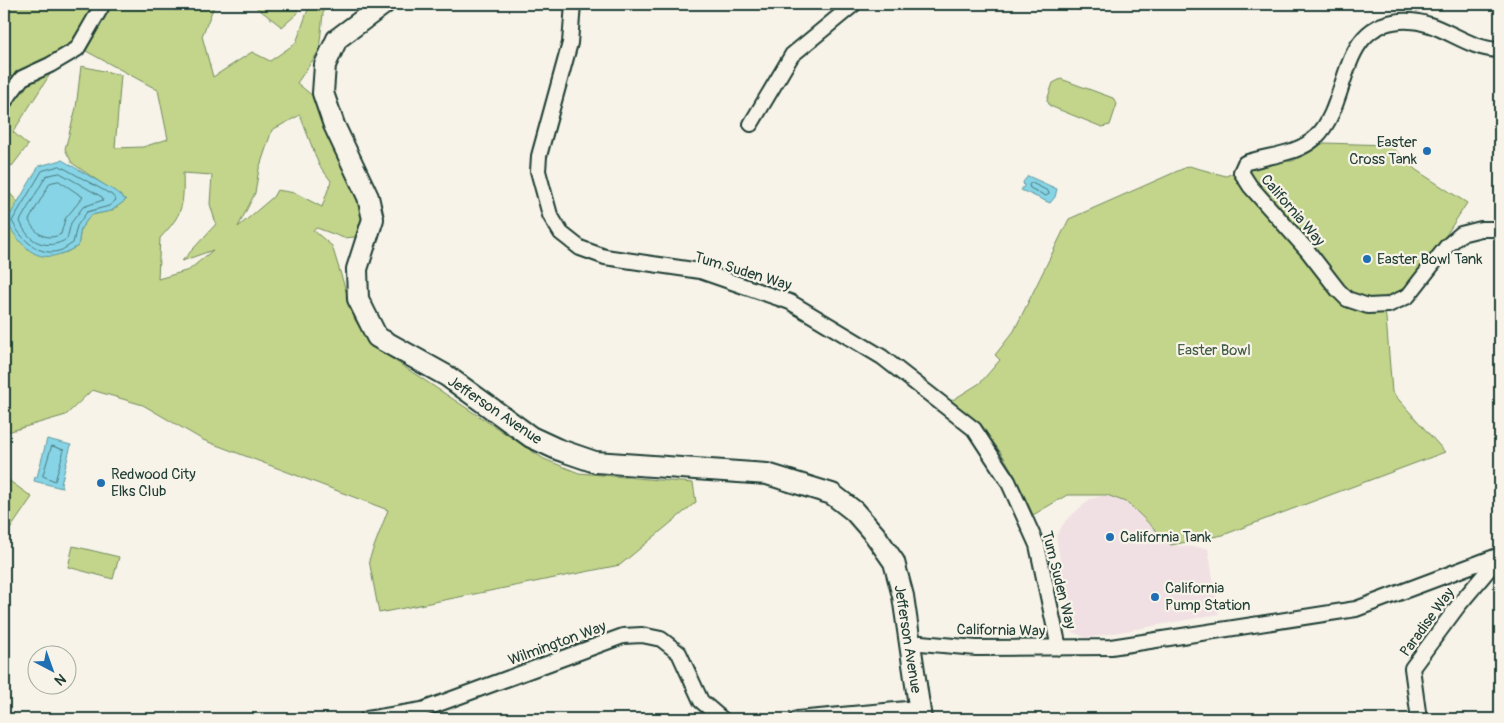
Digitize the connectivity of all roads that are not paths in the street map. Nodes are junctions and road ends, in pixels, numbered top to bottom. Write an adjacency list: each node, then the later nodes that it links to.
1 (103, 4): 6 (street)
2 (384, 4): 10 (street, Jefferson Avenue)
3 (573, 4): 11 (street, Tum Suden Way)
4 (854, 4): 7 (street)
5 (1500, 50): 8 (street, California Way)
6 (4, 102)
7 (751, 124)
8 (1500, 229)
9 (1500, 555): 11 (street, California Way); 16 (street, Paradise Way)
10 (910, 642): 11 (street, California Way); 12 (street, Jefferson Avenue)
11 (1059, 648)
12 (919, 714): 15 (street)
13 (367, 719): 14 (street, Wilmington Way)
14 (722, 719)
15 (797, 719)
16 (1419, 719)

